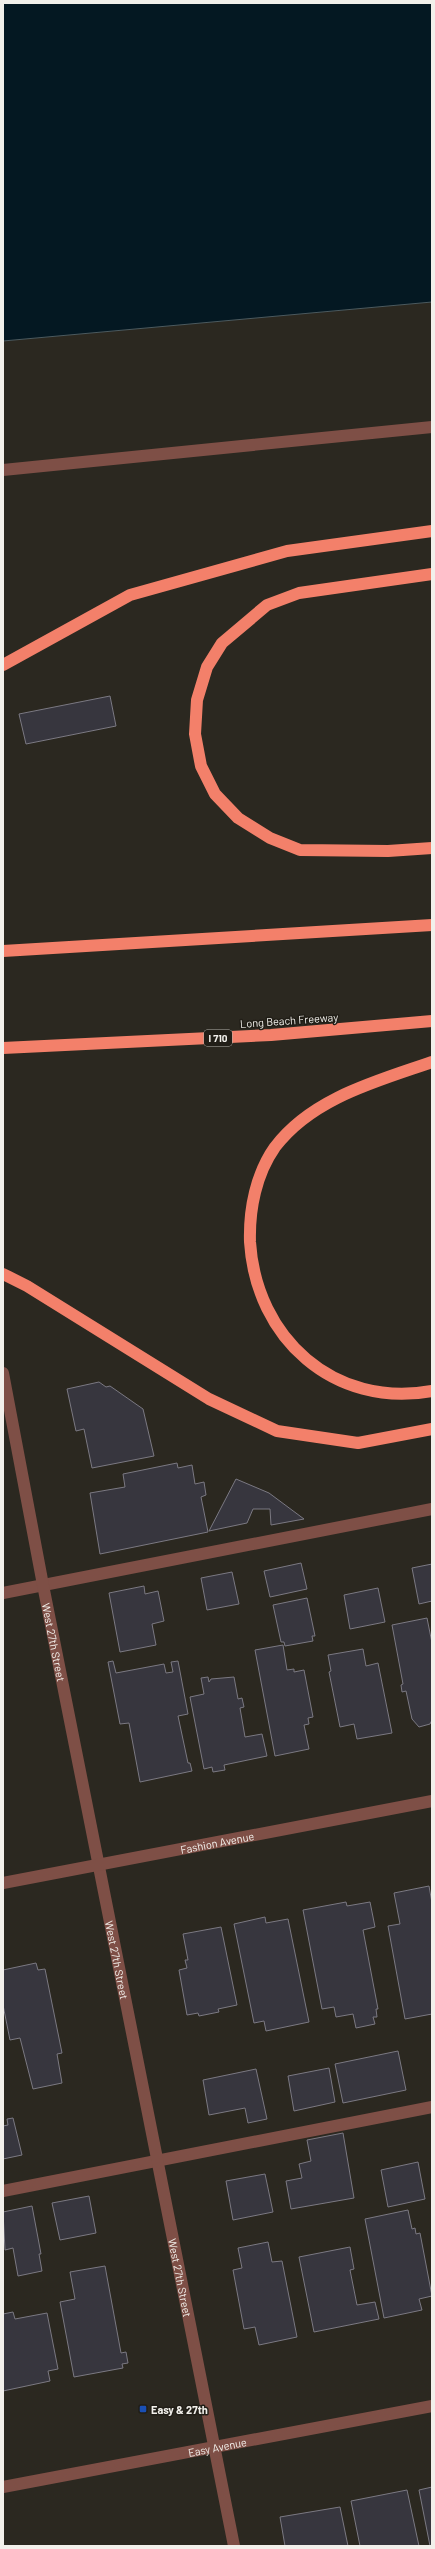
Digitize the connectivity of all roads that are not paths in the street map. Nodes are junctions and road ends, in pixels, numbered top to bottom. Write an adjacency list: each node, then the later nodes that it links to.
1 (432, 427): 2 (street)
2 (3, 470)
3 (432, 531): 5 (highway)
4 (432, 574): 6 (highway)
5 (3, 665)
6 (432, 848)
7 (432, 925): 8 (highway)
8 (3, 951)
9 (432, 1021): 10 (highway, Long Beach Freeway / I 710)
10 (3, 1048)
11 (432, 1062): 14 (highway)
12 (3, 1274): 15 (highway)
13 (3, 1373): 17 (street, West 27th Street)
14 (432, 1391)
15 (432, 1429)
16 (432, 1510): 17 (street)
17 (43, 1585): 18 (street); 20 (street, West 27th Street)
18 (3, 1593)
19 (432, 1801): 20 (street, Fashion Avenue)
20 (98, 1864): 21 (street, Fashion Avenue); 23 (street, West 27th Street)
21 (3, 1884)
22 (432, 2107): 23 (street)
23 (158, 2160): 24 (street); 26 (street, West 27th Street)
24 (3, 2191)
25 (432, 2406): 26 (street, Easy Avenue)
26 (216, 2448): 27 (street, Easy Avenue); 28 (street, West 27th Street)
27 (3, 2487)
28 (234, 2546)

